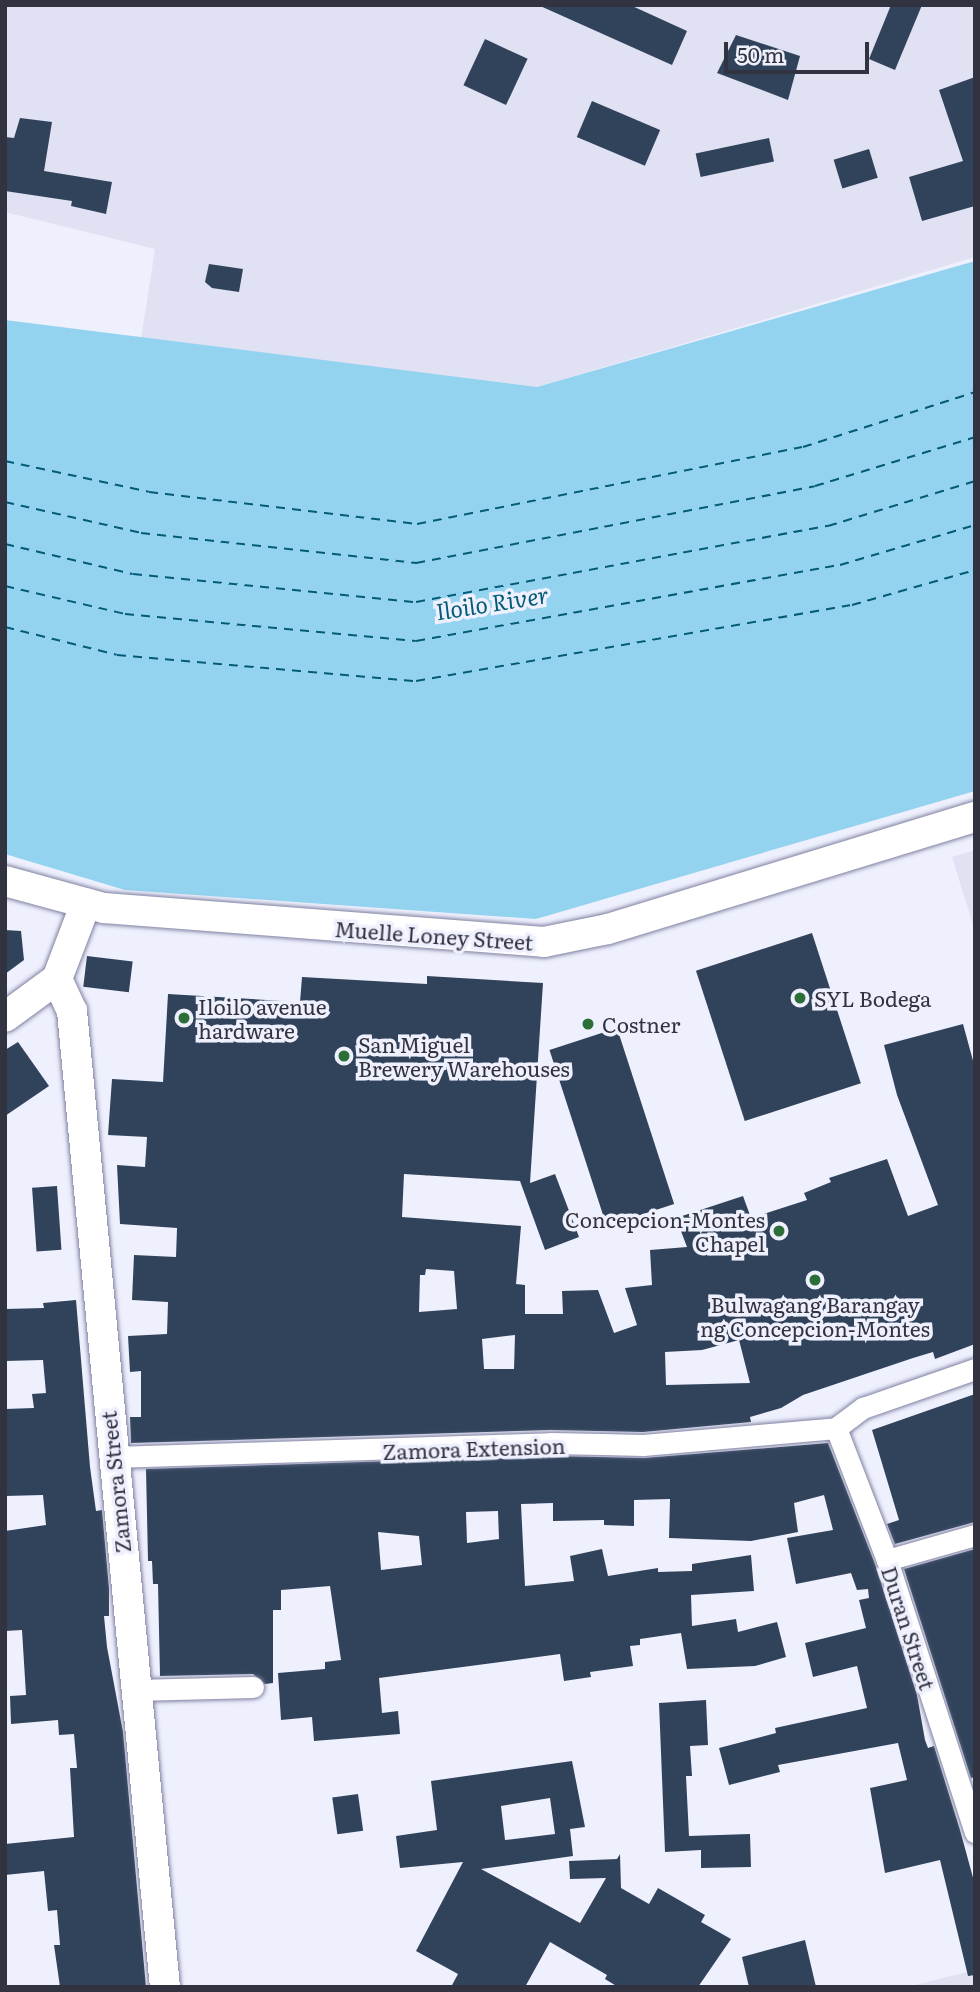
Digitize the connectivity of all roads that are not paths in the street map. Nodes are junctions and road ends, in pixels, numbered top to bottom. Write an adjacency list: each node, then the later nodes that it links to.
1 (975, 817): 3 (street, Muelle Loney Street)
2 (5, 881): 3 (street, Muelle Loney Street)
3 (86, 903): 4 (street)
4 (57, 979): 5 (street); 8 (street, Zamora Street)
5 (5, 1017)
6 (975, 1369): 7 (street)
7 (835, 1428): 8 (street, Zamora Extension); 10 (street, Duran Street)
8 (113, 1457): 12 (street, Zamora Street)
9 (975, 1535): 10 (street)
10 (887, 1560): 13 (street, Duran Street)
11 (253, 1687): 12 (street)
12 (136, 1690): 14 (street, Zamora Street)
13 (975, 1832)
14 (165, 1987)

